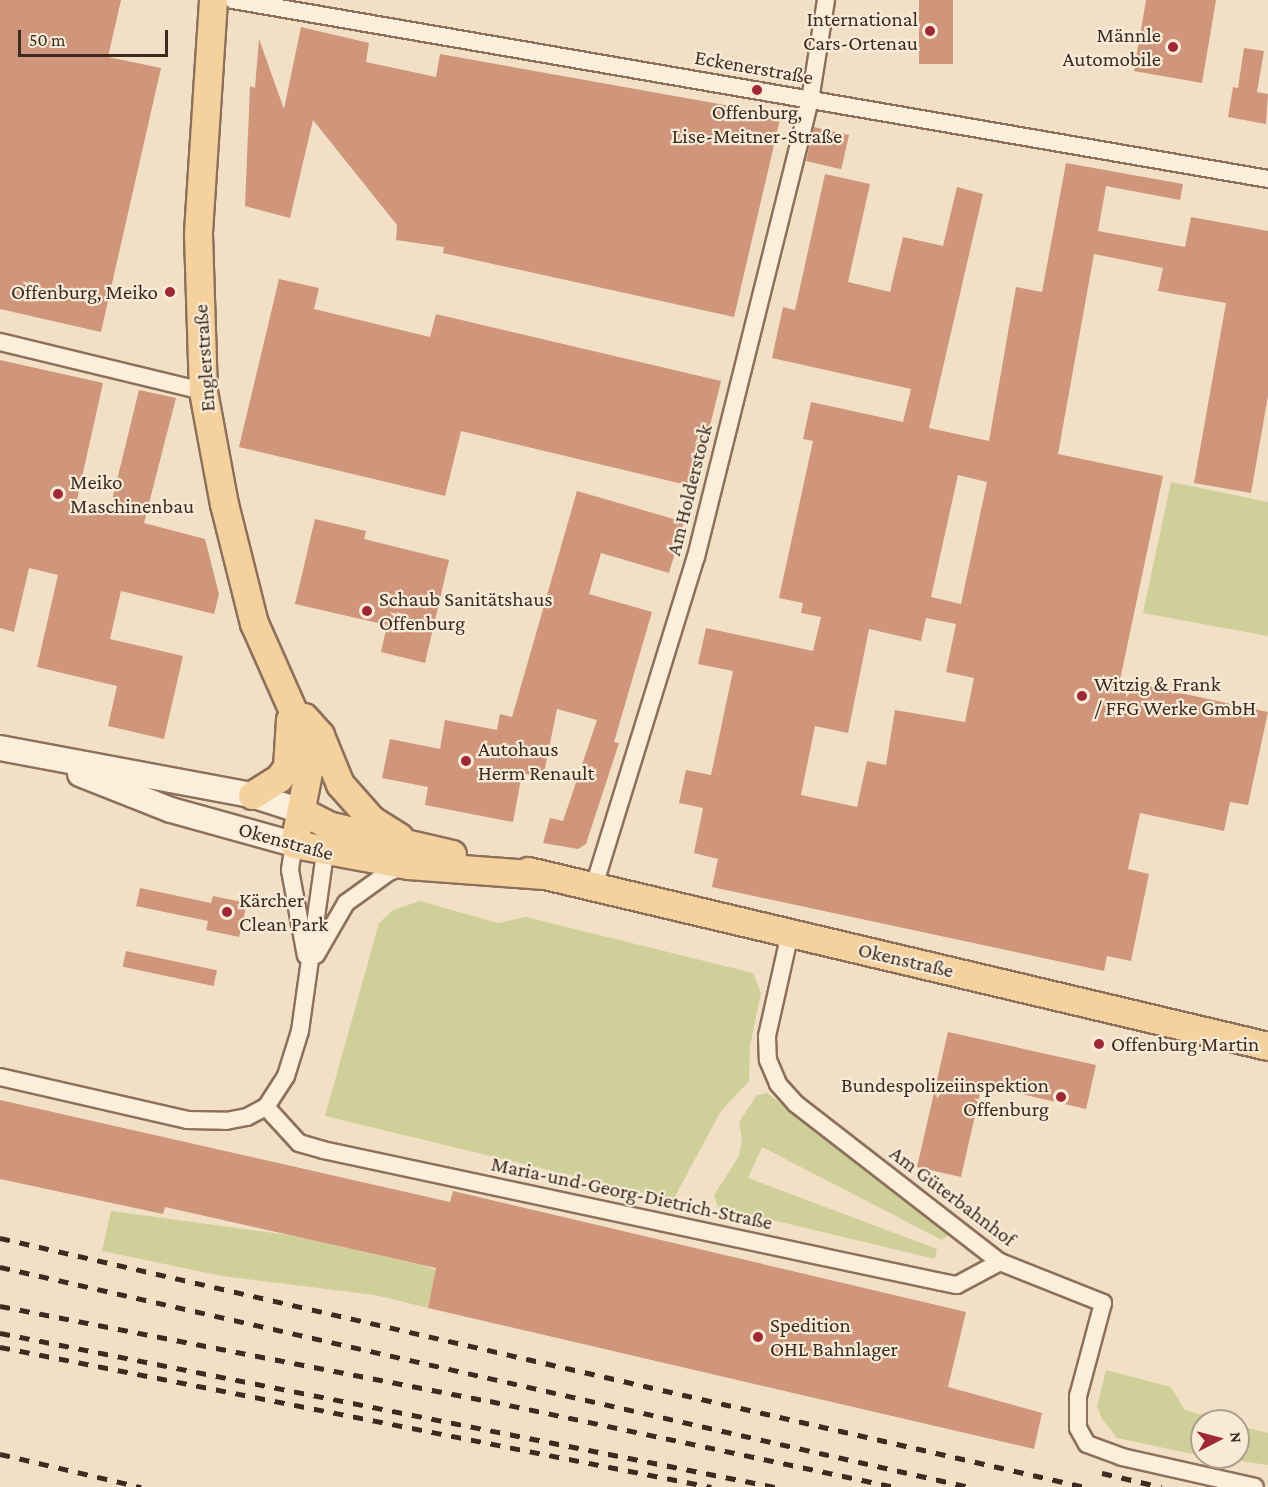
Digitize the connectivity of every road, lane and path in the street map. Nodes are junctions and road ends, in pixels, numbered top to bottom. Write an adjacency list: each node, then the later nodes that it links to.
1 (213, 0): 7 (main road, Englerstraße)
2 (233, 0): 4 (street, Eckenerstraße)
3 (826, 0): 4 (street, Am Holderstock)
4 (810, 100): 5 (street, Eckenerstraße); 18 (street, Am Holderstock)
5 (1268, 179)
6 (0, 342): 7 (street)
7 (203, 391): 8 (main road, Englerstraße)
8 (292, 703): 11 (main road, Englerstraße); 12 (main road, Englerstraße); 13 (main road, Englerstraße)
9 (0, 748): 10 (main road, Okenstraße)
10 (38, 757): 12 (main road, Okenstraße); 15 (main road, Okenstraße)
11 (340, 784): 14 (main road); 17 (main road, Englerstraße)
12 (252, 795): 13 (main road, Okenstraße)
13 (301, 811): 14 (main road, Okenstraße); 15 (main road, Englerstraße)
14 (331, 826): 16 (main road); 17 (main road, Okenstraße)
15 (294, 844): 16 (main road, Okenstraße); 20 (street)
16 (325, 853): 17 (main road, Okenstraße); 20 (street)
17 (411, 856): 18 (main road, Okenstraße); 20 (street)
18 (594, 886): 19 (main road, Okenstraße)
19 (790, 933): 21 (main road, Okenstraße); 24 (street, Am Güterbahnhof)
20 (309, 972): 23 (street)
21 (1268, 1046)
22 (0, 1077): 23 (street)
23 (266, 1107): 24 (street, Maria-und-Georg-Dietrich-Straße)
24 (1000, 1262): 25 (street, Am Güterbahnhof)
25 (1255, 1487)

